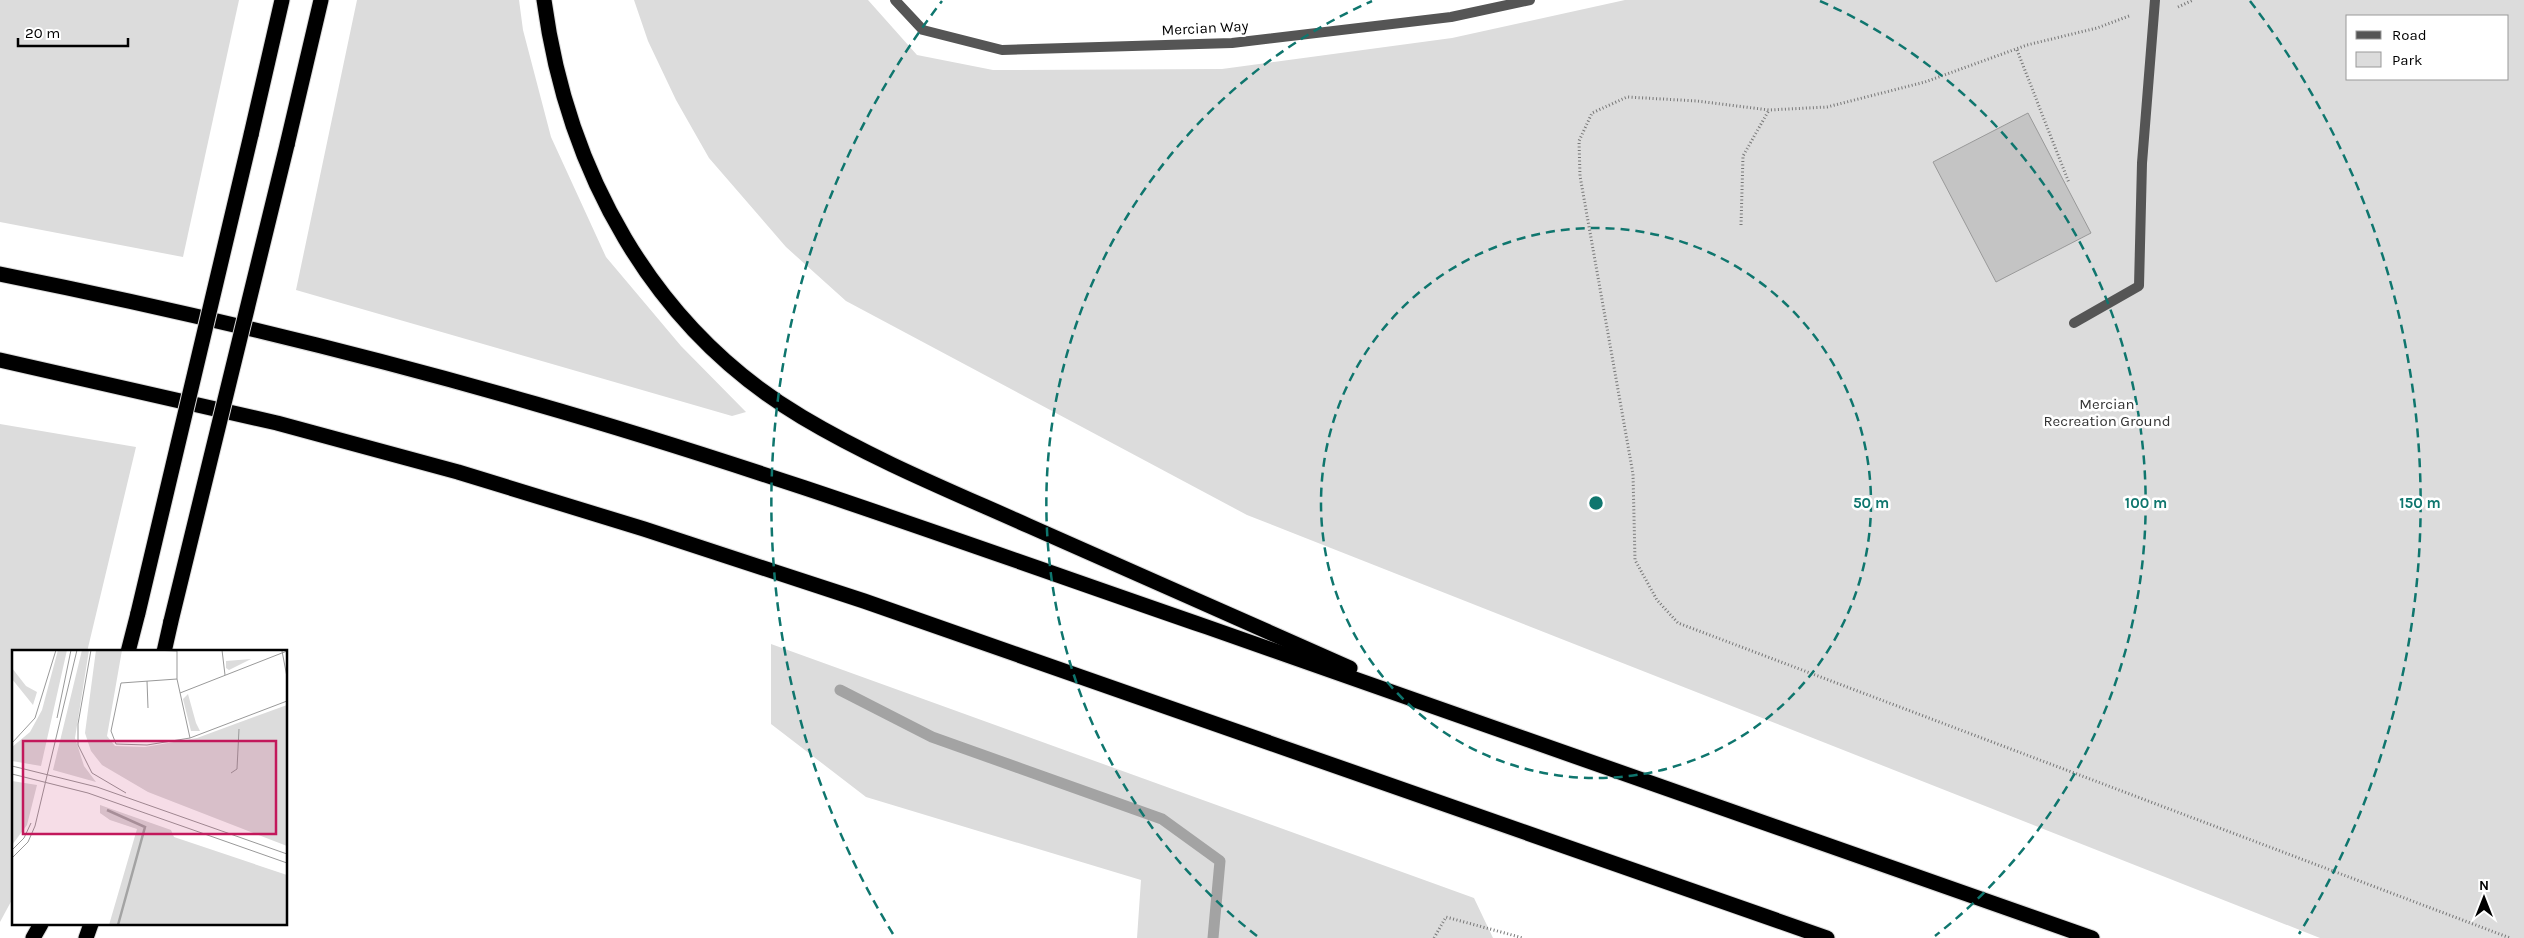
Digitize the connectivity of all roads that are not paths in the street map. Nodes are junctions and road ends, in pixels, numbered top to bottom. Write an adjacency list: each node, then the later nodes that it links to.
1 (282, 0): 12 (highway, bridge)
2 (321, 0): 13 (highway, bridge)
3 (544, 0): 14 (highway)
4 (895, 0): 5 (street, Mercian Way)
5 (1530, 0)
6 (2154, 4): 8 (street)
7 (0, 274): 14 (highway)
8 (2074, 323)
9 (0, 360): 11 (highway)
10 (0, 364): 11 (highway)
11 (28, 365): 19 (highway)
12 (129, 650)
13 (164, 650)
14 (1452, 713): 20 (highway)
15 (39, 926): 17 (highway)
16 (90, 926): 18 (highway)
17 (33, 938)
18 (86, 938)
19 (1827, 938)
20 (2092, 938)

